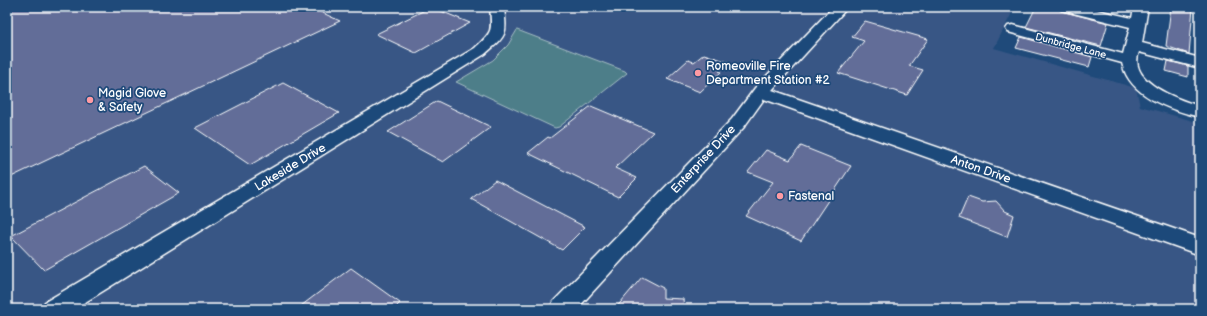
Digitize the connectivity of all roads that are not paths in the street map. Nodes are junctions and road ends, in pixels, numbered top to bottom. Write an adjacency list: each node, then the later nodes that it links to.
1 (497, 7): 12 (street, Lakeside Drive)
2 (841, 7): 9 (street, Enterprise Drive)
3 (1066, 7): 5 (street)
4 (1141, 7): 5 (street)
5 (1137, 24): 7 (street)
6 (1012, 29): 7 (street, Dunbridge Lane)
7 (1132, 53): 8 (street, Dunbridge Lane); 10 (street)
8 (1200, 63)
9 (761, 92): 11 (street, Anton Drive); 13 (street, Enterprise Drive)
10 (1200, 112)
11 (1200, 247)
12 (54, 309)
13 (562, 309)

